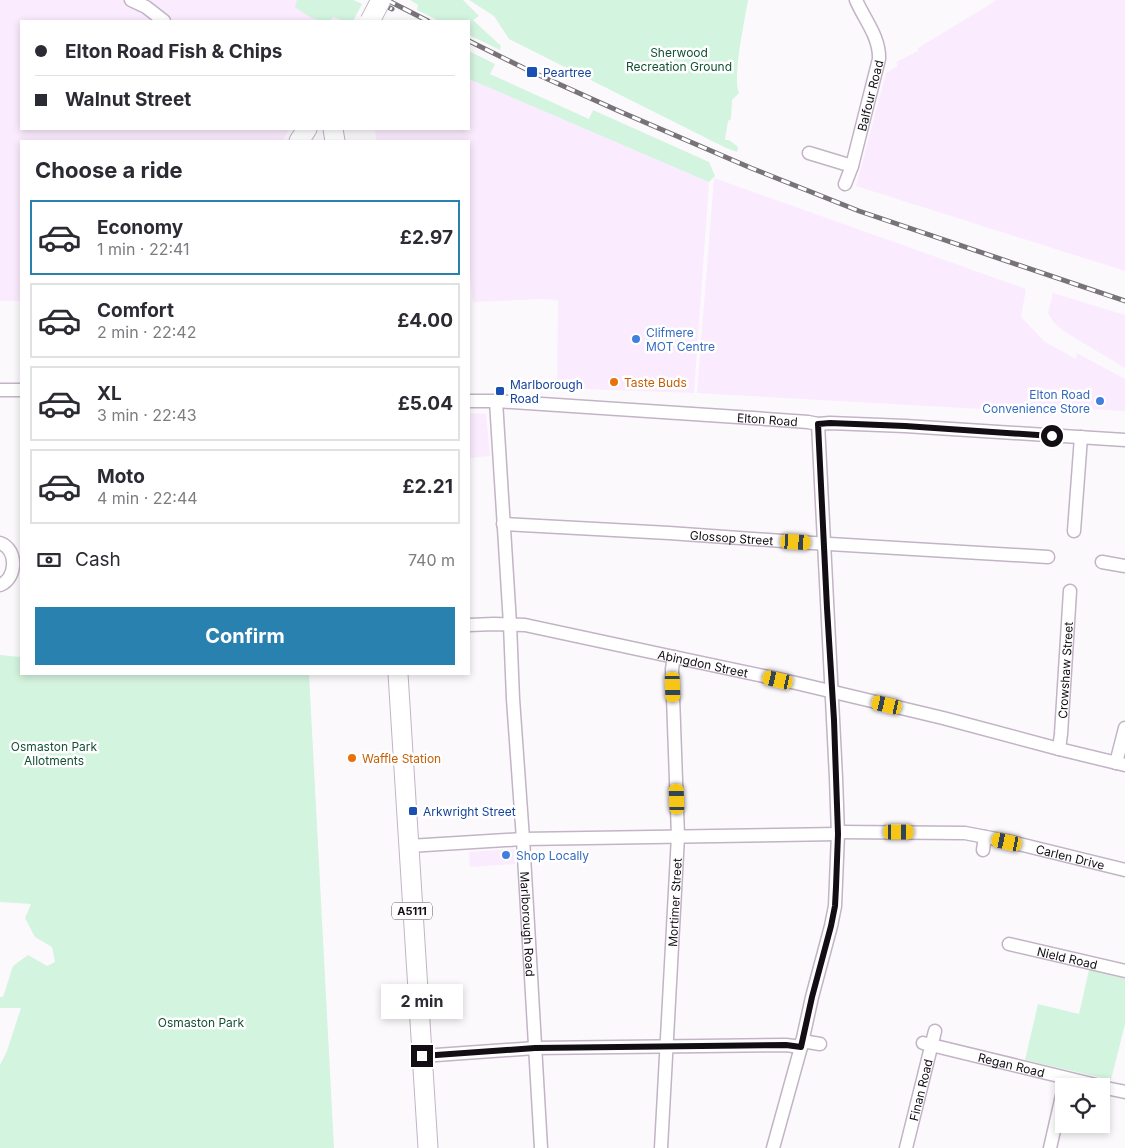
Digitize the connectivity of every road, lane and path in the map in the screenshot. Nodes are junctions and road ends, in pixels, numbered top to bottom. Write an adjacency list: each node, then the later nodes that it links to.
1 (131, 0): 4 (street)
2 (381, 0): 5 (highway, bridge)
3 (856, 0): 7 (street, Balfour Road)
4 (163, 20)
5 (371, 20)
6 (809, 154): 7 (street)
7 (852, 166): 8 (street, Balfour Road)
8 (845, 184)
9 (0, 390): 10 (street)
10 (20, 390)
11 (470, 401): 12 (street, Elton Road)
12 (496, 401): 13 (street, Elton Road); 16 (street, Marlborough Road)
13 (818, 424): 14 (street, Elton Road); 19 (street)
14 (1081, 437): 15 (street, Elton Road); 17 (street)
15 (1125, 440)
16 (503, 524): 19 (street, Glossop Street); 26 (street, Marlborough Road)
17 (1074, 531)
18 (0, 544): 22 (street)
19 (824, 544): 20 (street, Glossop Street); 30 (street)
20 (1048, 557)
21 (1102, 562): 23 (street)
22 (17, 564): 24 (street)
23 (1125, 566)
24 (0, 585)
25 (1070, 591): 32 (street, Crowshaw Street)
26 (510, 624): 27 (street, Abingdon Street); 28 (street, Abingdon Street); 37 (street, Marlborough Road)
27 (470, 625)
28 (674, 657): 30 (street, Abingdon Street); 35 (street, Mortimer Street)
29 (398, 675): 38 (highway, A5111)
30 (832, 692): 32 (street, Abingdon Street); 34 (street)
31 (1125, 728): 33 (street)
32 (1059, 749): 33 (street, Abingdon Street)
33 (1121, 764)
34 (838, 833): 35 (street); 36 (street, Carlen Drive); 45 (street)
35 (678, 836): 37 (street); 47 (street, Mortimer Street)
36 (985, 837): 39 (street); 40 (street, Carlen Drive)
37 (523, 839): 38 (street); 48 (street, Marlborough Road)
38 (409, 846): 49 (highway, A5111)
39 (982, 850)
40 (1125, 870)
41 (1008, 944): 42 (street, Nield Road)
42 (1125, 971)
43 (935, 1031): 44 (street, Finan Road)
44 (927, 1043): 50 (street, Regan Road); 58 (street, Finan Road)
45 (802, 1044): 46 (street); 47 (street); 57 (street)
46 (820, 1044)
47 (667, 1047): 48 (street); 56 (street, Mortimer Street)
48 (535, 1048): 49 (street); 55 (street, Marlborough Road)
49 (422, 1056): 54 (highway, A5111)
50 (1055, 1081)
51 (1110, 1088): 52 (street, Regan Road)
52 (1125, 1092)
53 (1055, 1127): 59 (street)
54 (428, 1148)
55 (541, 1148)
56 (662, 1148)
57 (773, 1148)
58 (906, 1148)
59 (1050, 1148)

